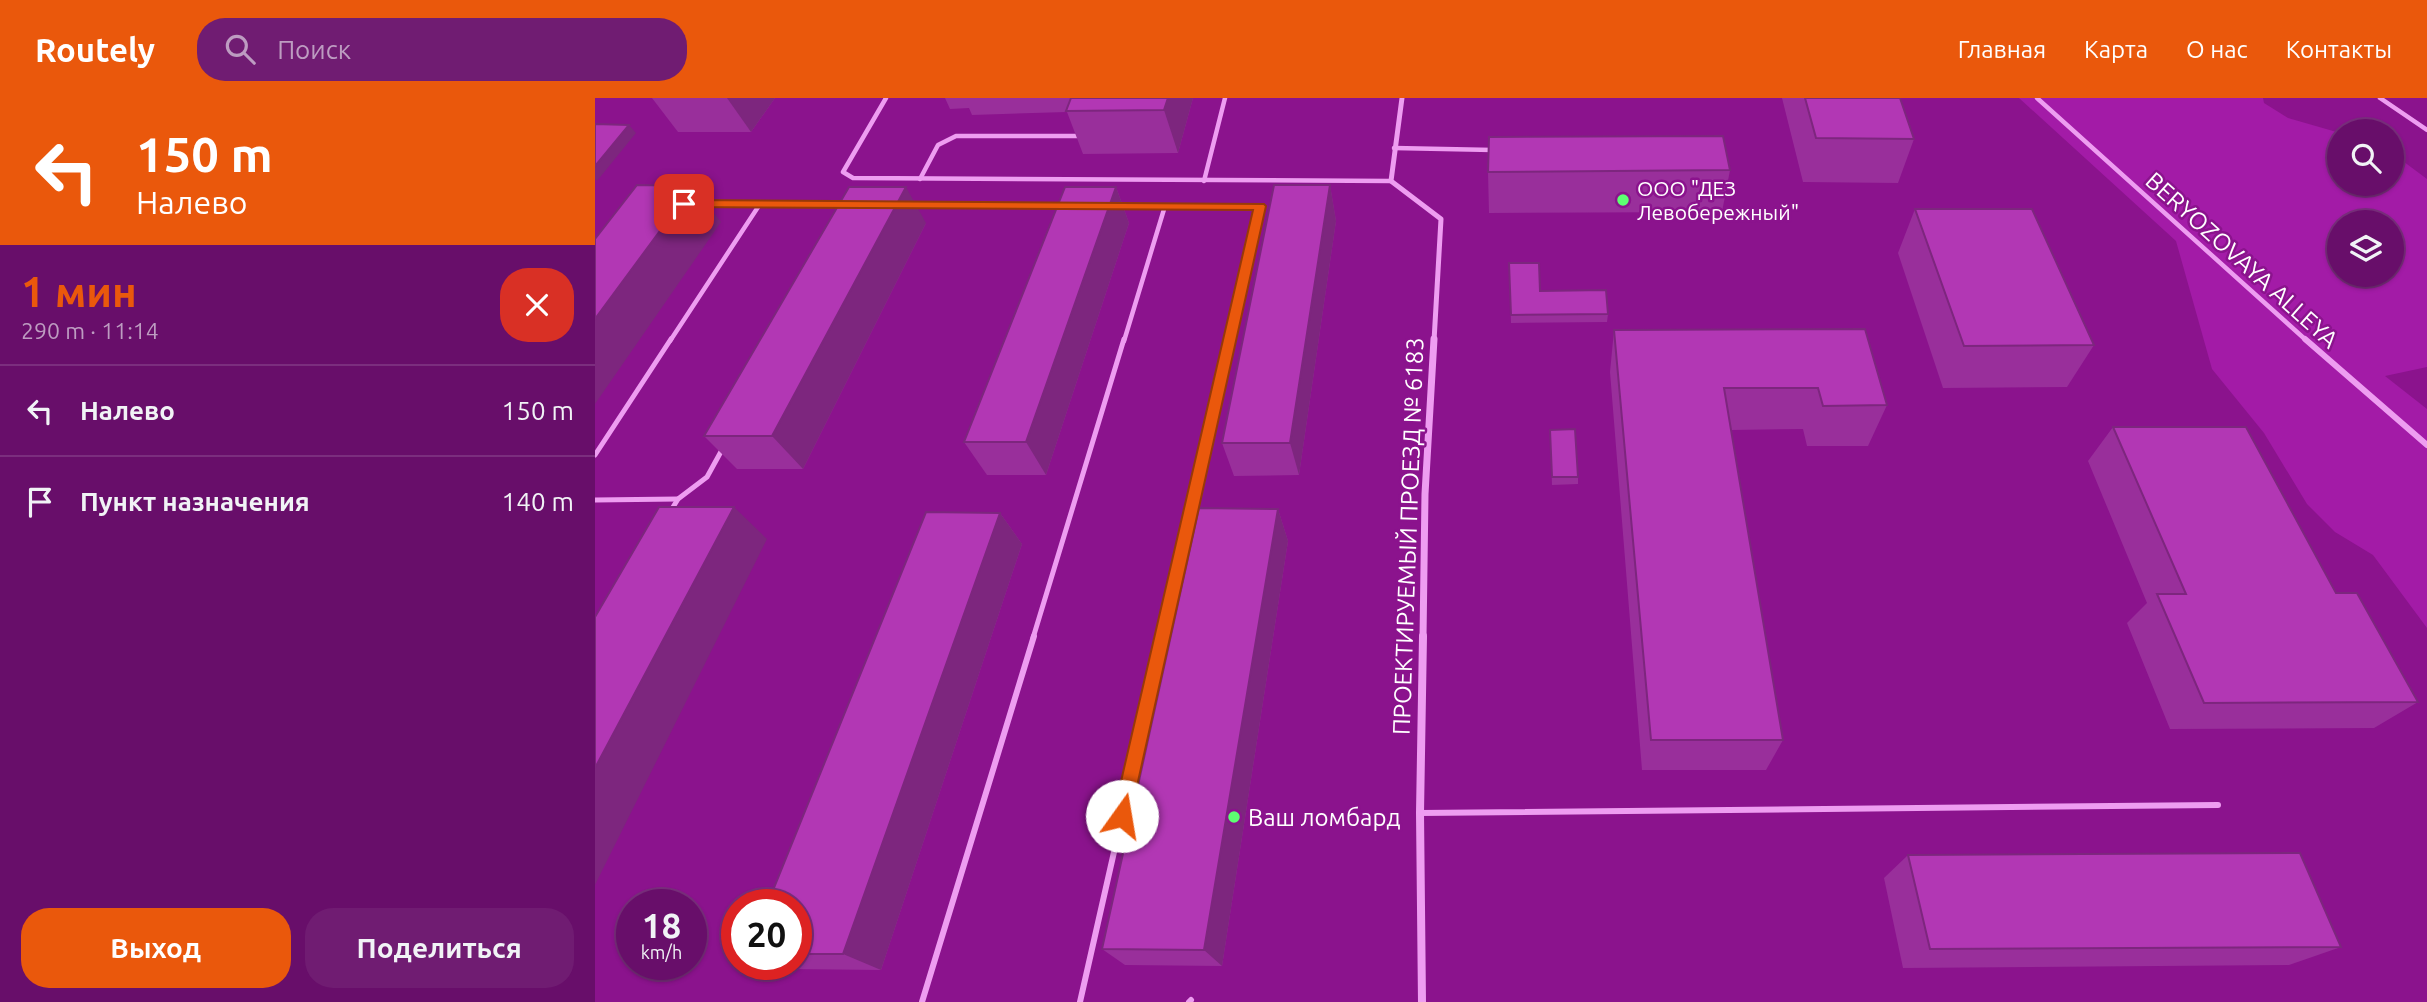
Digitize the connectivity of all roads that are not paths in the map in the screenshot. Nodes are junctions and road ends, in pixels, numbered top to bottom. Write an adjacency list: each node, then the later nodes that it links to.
1 (885, 98): 10 (lane)
2 (1225, 98): 11 (lane)
3 (1402, 98): 8 (street)
4 (2037, 98): 21 (street, BERYOZOVAYA ALLEYA)
5 (2380, 98): 6 (lane)
6 (2427, 130)
7 (1090, 135): 10 (lane)
8 (1394, 148): 9 (lane); 12 (street)
9 (1498, 150)
10 (921, 178): 11 (lane)
11 (1204, 180): 12 (lane)
12 (1391, 181): 27 (street, ПРОЕКТИРУЕМЫЙ ПРОЕЗД № 6183)
13 (696, 204): 14 (lane)
14 (760, 204): 15 (lane); 22 (lane)
15 (854, 204)
16 (901, 205): 17 (lane)
17 (1072, 206)
18 (1112, 206): 19 (lane)
19 (1165, 206): 28 (lane); 29 (lane)
20 (727, 441): 23 (lane)
21 (2427, 445)
22 (595, 455)
23 (678, 499): 24 (lane); 25 (lane)
24 (595, 500)
25 (664, 523)
26 (2218, 806): 27 (lane)
27 (1420, 813): 30 (street, ПРОЕКТИРУЕМЫЙ ПРОЕЗД № 6183)
28 (922, 1002)
29 (1080, 1002)
30 (1422, 1002)

